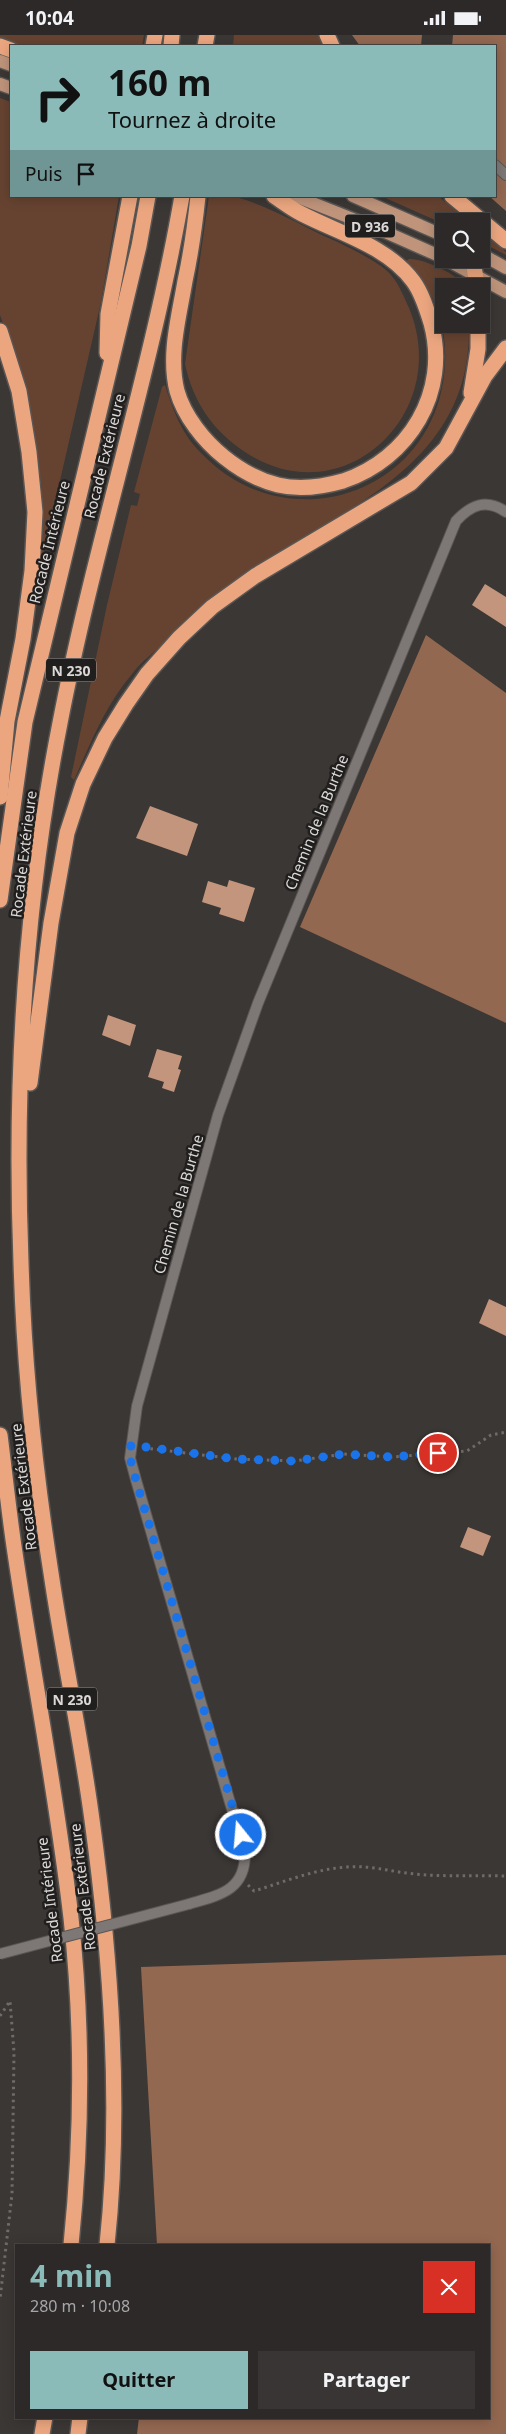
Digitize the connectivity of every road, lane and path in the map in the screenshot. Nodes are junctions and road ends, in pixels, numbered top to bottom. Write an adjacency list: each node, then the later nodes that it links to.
1 (496, 166): 2 (street)
2 (506, 175)
3 (130, 197): 23 (highway)
4 (148, 197): 23 (highway, Rocade Intérieure / N 230)
5 (182, 197): 28 (highway, Rocade Extérieure / N 230)
6 (198, 197): 7 (highway)
7 (276, 197)
8 (298, 197): 13 (main road, D 936)
9 (355, 197): 11 (main road, D 936)
10 (453, 197): 12 (highway)
11 (435, 232)
12 (506, 241)
13 (435, 255)
14 (490, 260): 16 (main road)
15 (457, 268): 17 (main road, D 936)
16 (506, 268)
17 (472, 278)
18 (490, 286): 19 (main road, D 936)
19 (506, 292)
20 (0, 331): 26 (highway)
21 (478, 333): 24 (highway)
22 (506, 348): 24 (highway)
23 (105, 389): 27 (highway, Rocade Intérieure / N 230)
24 (469, 402): 28 (highway)
25 (506, 512): 31 (street, Chemin de la Burthe)
26 (0, 797)
27 (0, 900)
28 (19, 1153): 37 (highway, Rocade Extérieure / N 230)
29 (506, 1432): 31 (path)
30 (0, 1435): 36 (highway, Rocade Intérieure / N 230)
31 (131, 1445): 33 (street, Chemin de la Burthe)
32 (506, 1876): 33 (path)
33 (241, 1878): 34 (street, bridge)
34 (0, 1954)
35 (0, 2016): 38 (path)
36 (71, 2244)
37 (107, 2244)
38 (0, 2299)
39 (45, 2419): 41 (highway)
40 (80, 2419): 42 (highway)
41 (42, 2434)
42 (78, 2434)

